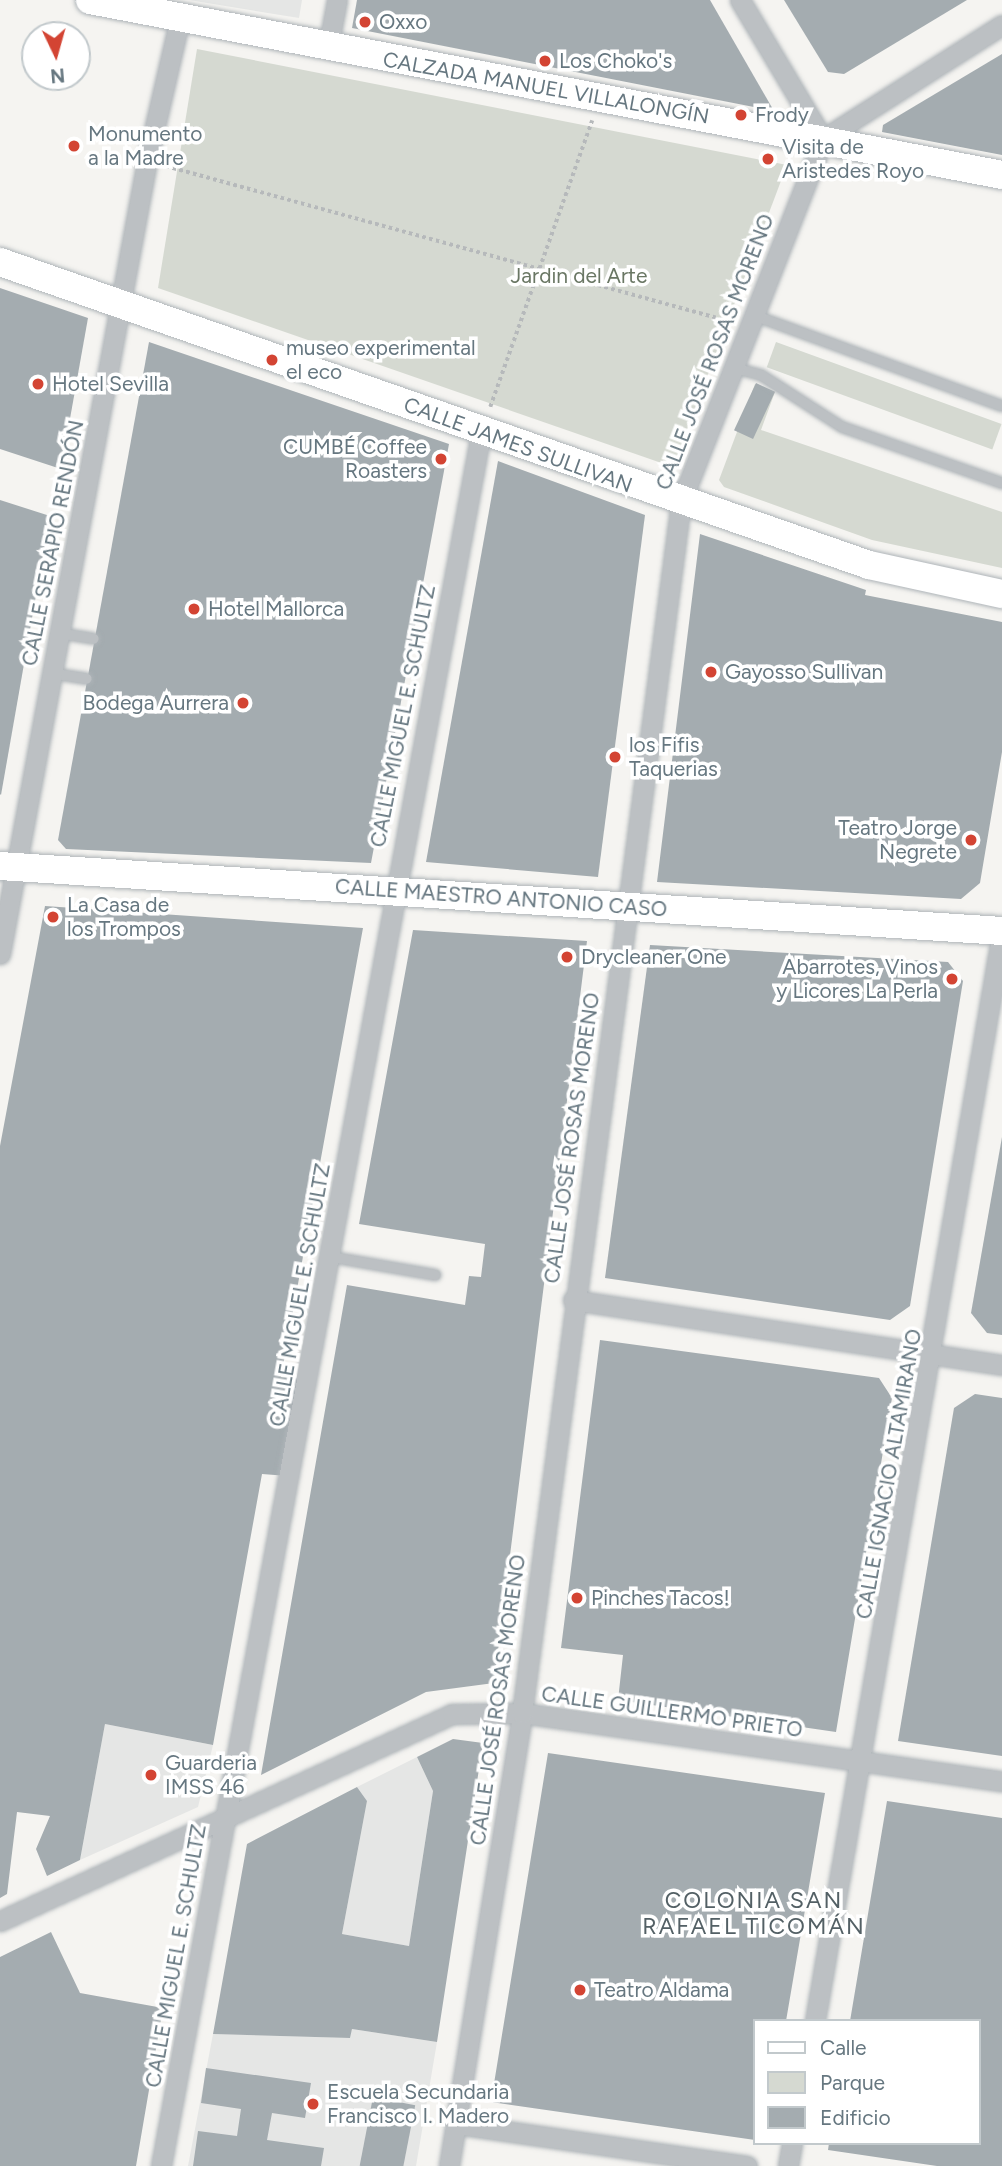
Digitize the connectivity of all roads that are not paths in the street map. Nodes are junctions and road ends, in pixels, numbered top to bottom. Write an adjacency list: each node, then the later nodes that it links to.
1 (90, 0): 4 (main road, CALZADA MANUEL VILLALONGÍN)
2 (337, 0): 6 (street)
3 (740, 0): 7 (street)
4 (180, 18): 6 (main road, CALZADA MANUEL VILLALONGÍN); 10 (street, CALLE SERAPIO RENDÓN)
5 (1002, 25): 7 (street)
6 (328, 48): 7 (main road, CALZADA MANUEL VILLALONGÍN)
7 (823, 139): 8 (main road, CALZADA MANUEL VILLALONGÍN); 11 (street, CALLE JOSÉ ROSAS MORENO)
8 (1002, 175)
9 (0, 262): 10 (main road, CALLE JAMES SULLIVAN)
10 (124, 303): 14 (main road, CALLE JAMES SULLIVAN); 18 (street, CALLE SERAPIO RENDÓN)
11 (749, 321): 12 (street, CALLE JOSÉ ROSAS MORENO); 13 (lane)
12 (731, 367): 15 (lane); 16 (street, CALLE JOSÉ ROSAS MORENO)
13 (1002, 406)
14 (481, 432): 16 (main road, CALLE JAMES SULLIVAN); 23 (street, CALLE MIGUEL E. SCHULTZ)
15 (1002, 483)
16 (681, 502): 17 (main road, CALLE JAMES SULLIVAN); 24 (street, CALLE JOSÉ ROSAS MORENO)
17 (1002, 594)
18 (58, 632): 19 (lane); 20 (street, CALLE SERAPIO RENDÓN)
19 (94, 639)
20 (50, 673): 21 (lane); 22 (street, CALLE SERAPIO RENDÓN)
21 (87, 679)
22 (8, 867): 23 (main road, CALLE MAESTRO ANTONIO CASO); 26 (street, CALLE SERAPIO RENDÓN)
23 (393, 890): 24 (main road, CALLE MAESTRO ANTONIO CASO); 27 (street, CALLE MIGUEL E. SCHULTZ)
24 (625, 908): 25 (main road, CALLE MAESTRO ANTONIO CASO); 29 (street, CALLE JOSÉ ROSAS MORENO)
25 (1002, 932): 30 (street, CALLE IGNACIO ALTAMIRANO)
26 (0, 954)
27 (331, 1257): 28 (lane); 35 (street, CALLE MIGUEL E. SCHULTZ)
28 (435, 1275)
29 (573, 1300): 30 (street); 32 (street, CALLE JOSÉ ROSAS MORENO)
30 (932, 1354): 31 (street); 33 (street, CALLE IGNACIO ALTAMIRANO)
31 (1002, 1365)
32 (522, 1713): 33 (street, CALLE GUILLERMO PRIETO); 35 (street, CALLE GUILLERMO PRIETO); 38 (street, CALLE JOSÉ ROSAS MORENO)
33 (863, 1762): 34 (street, CALLE GUILLERMO PRIETO); 37 (street, CALLE IGNACIO ALTAMIRANO)
34 (1002, 1781)
35 (224, 1819): 36 (street, CALLE GUILLERMO PRIETO); 40 (street, CALLE MIGUEL E. SCHULTZ)
36 (0, 1921)
37 (815, 2019)
38 (457, 2124): 41 (street, CALLE JOSÉ ROSAS MORENO); 42 (street)
39 (792, 2145): 43 (street)
40 (160, 2166)
41 (449, 2166)
42 (747, 2166)
43 (788, 2166)

